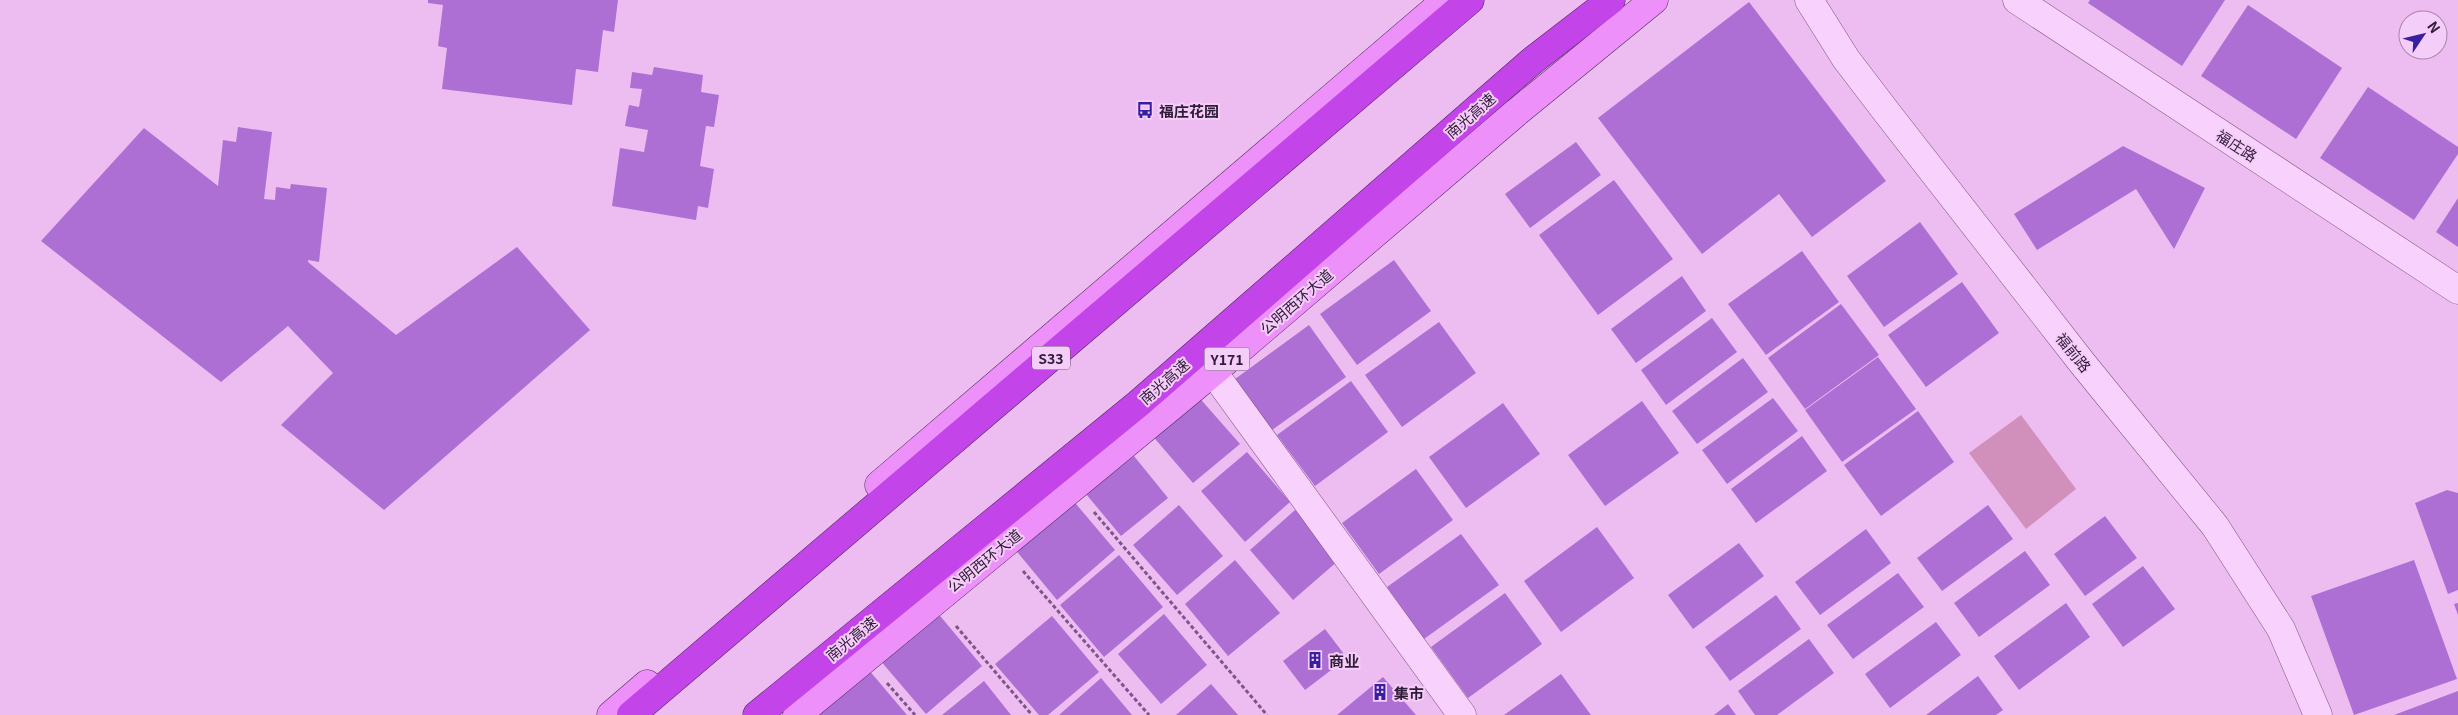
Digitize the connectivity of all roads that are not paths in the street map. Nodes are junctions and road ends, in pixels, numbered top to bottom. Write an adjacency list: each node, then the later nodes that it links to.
1 (1446, 0): 9 (main road)
2 (1470, 0): 10 (highway, S33)
3 (1611, 0): 11 (highway, 南光高速)
4 (1654, 0): 8 (main road, 公明西环大道 / Y171)
5 (1809, 0): 14 (street, 福前路)
6 (2017, 0): 7 (street, 福庄路)
7 (2458, 290)
8 (1213, 372): 12 (main road, 公明西环大道 / Y171); 13 (street)
9 (612, 715)
10 (632, 715)
11 (757, 715)
12 (797, 715)
13 (1462, 715)
14 (2318, 715)

